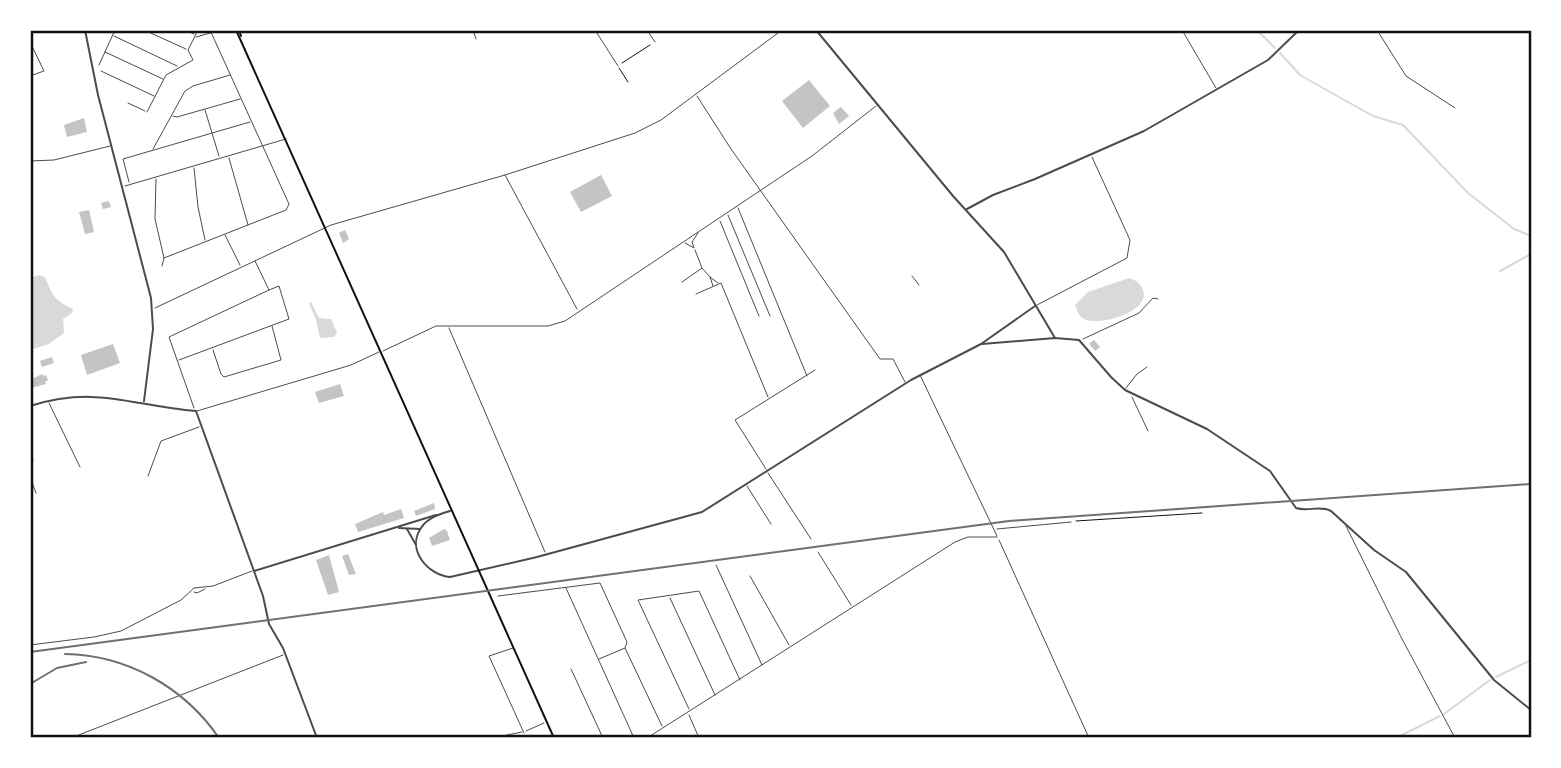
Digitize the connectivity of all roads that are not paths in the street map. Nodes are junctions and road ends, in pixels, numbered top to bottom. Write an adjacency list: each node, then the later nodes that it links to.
1 (85, 30): 27 (street)
2 (115, 30): 18 (street)
3 (144, 30): 24 (street)
4 (185, 30): 19 (street)
5 (198, 30): 19 (street)
6 (210, 30): 17 (street)
7 (221, 30): 17 (street)
8 (238, 30): 44 (main road)
9 (473, 30): 21 (street)
10 (595, 30): 29 (street)
11 (647, 30): 23 (street)
12 (782, 30): 34 (street)
13 (816, 30): 38 (street)
14 (1182, 30): 33 (street)
15 (1300, 30): 33 (street)
16 (1377, 30): 39 (street)
17 (212, 34): 20 (street); 30 (street)
18 (112, 35): 25 (street); 28 (street)
19 (196, 35): 20 (street)
20 (194, 38): 24 (street)
21 (476, 39)
22 (30, 42): 31 (street)
23 (655, 42)
24 (188, 50): 28 (street)
25 (105, 52): 26 (street); 32 (street)
26 (99, 65): 27 (street); 35 (street)
27 (92, 66): 45 (street)
28 (177, 66): 32 (street)
29 (618, 66)
30 (230, 75): 36 (street); 41 (street)
31 (30, 76)
32 (163, 79): 35 (street)
33 (1217, 89): 48 (street)
34 (696, 94): 53 (street); 57 (street)
35 (154, 96): 37 (street)
36 (240, 99): 40 (street); 42 (street)
37 (128, 103)
38 (878, 105): 57 (street); 59 (street)
39 (1455, 108)
40 (205, 109): 41 (street); 43 (street)
41 (171, 115): 47 (street)
42 (251, 122): 43 (street); 46 (street)
43 (212, 133): 47 (street); 50 (street)
44 (286, 139): 46 (street); 63 (main road)
45 (111, 145): 51 (street); 56 (street)
46 (262, 146): 49 (street); 62 (street)
47 (151, 151): 55 (street)
48 (1091, 155): 59 (street); 83 (street)
49 (228, 156): 50 (street); 62 (street)
50 (220, 158): 52 (street)
51 (30, 161)
52 (194, 166): 54 (street); 66 (street)
53 (505, 175): 63 (street); 85 (street)
54 (156, 177): 55 (street); 69 (street)
55 (130, 185): 56 (street)
56 (122, 187): 84 (street)
57 (761, 191): 58 (street); 100 (street)
58 (738, 206): 60 (street); 99 (street)
59 (966, 210): 83 (street)
60 (727, 213): 61 (street); 87 (street)
61 (719, 219): 64 (street); 86 (street)
62 (248, 225): 65 (street)
63 (326, 227): 70 (street); 94 (main road)
64 (700, 231): 67 (street); 68 (street)
65 (225, 234): 66 (street); 72 (street)
66 (205, 242): 69 (street)
67 (683, 242): 68 (street); 85 (street)
68 (694, 248): 73 (street)
69 (164, 258): 71 (street)
70 (255, 261): 72 (street); 80 (street)
71 (162, 266)
72 (241, 267): 84 (street)
73 (702, 268): 75 (street); 76 (street)
74 (912, 276): 78 (street)
75 (710, 277): 77 (street); 79 (street)
76 (682, 282)
77 (719, 284): 79 (street); 103 (street)
78 (919, 285)
79 (713, 287): 81 (street)
80 (269, 290): 88 (street); 95 (street)
81 (696, 294)
82 (1158, 299): 91 (street)
83 (1034, 306): 90 (street); 92 (street)
84 (152, 309): 105 (street)
85 (578, 311): 89 (street)
86 (759, 316)
87 (770, 316)
88 (272, 326): 93 (street); 93 (street)
89 (449, 326): 94 (street); 132 (street)
90 (1055, 338): 91 (street); 92 (street)
91 (1081, 341): 101 (street)
92 (981, 344): 98 (street)
93 (212, 347): 95 (street)
94 (381, 352): 107 (street); 118 (main road)
95 (177, 360): 107 (street)
96 (1147, 367): 101 (street)
97 (815, 370): 99 (street)
98 (920, 375): 100 (street); 127 (street)
99 (807, 376): 103 (street)
100 (905, 384): 113 (street)
101 (1125, 390): 102 (street)
102 (1133, 395): 109 (street); 123 (street)
103 (769, 399): 113 (street)
104 (48, 401): 105 (street); 106 (street); 111 (street)
105 (144, 402): 107 (street)
106 (30, 406)
107 (196, 411): 108 (street)
108 (202, 426): 114 (street); 134 (street)
109 (1148, 430)
110 (30, 453): 112 (street)
111 (80, 467)
112 (30, 468)
113 (768, 472): 116 (street); 129 (street)
114 (148, 476)
115 (30, 477): 117 (street)
116 (747, 486): 122 (street); 132 (street)
117 (36, 493)
118 (452, 510): 119 (street); 144 (main road)
119 (437, 515): 120 (street); 126 (street)
120 (414, 521): 124 (street); 126 (street)
121 (1071, 522): 127 (street)
122 (771, 524)
123 (1346, 524): 152 (street); 166 (street)
124 (394, 528): 125 (street); 134 (street)
125 (406, 528): 126 (street); 130 (street)
126 (421, 528): 130 (street)
127 (994, 530): 128 (street)
128 (997, 537): 141 (street); 165 (street)
129 (811, 539)
130 (418, 550): 132 (street)
131 (818, 552): 141 (street)
132 (546, 554)
133 (716, 565): 148 (street)
134 (254, 571): 136 (street); 146 (street)
135 (750, 576): 143 (street)
136 (207, 587): 138 (street); 138 (street)
137 (566, 588): 139 (street); 145 (street); 147 (street)
138 (191, 591): 142 (street)
139 (498, 596)
140 (669, 596): 150 (street); 151 (street); 153 (street)
141 (852, 607): 143 (street)
142 (30, 645)
143 (790, 647): 148 (street)
144 (513, 648): 154 (main road); 156 (street)
145 (625, 648): 147 (street); 155 (street)
146 (285, 654): 157 (street); 158 (street)
147 (598, 659): 162 (street)
148 (762, 665): 150 (street)
149 (571, 669): 161 (street)
150 (740, 680): 151 (street)
151 (715, 695): 153 (street)
152 (1531, 710)
153 (689, 712): 155 (street); 164 (street)
154 (546, 722): 156 (street); 160 (main road)
155 (664, 728): 163 (street)
156 (524, 733): 159 (street)
157 (71, 738)
158 (317, 738)
159 (492, 738)
160 (554, 738)
161 (603, 738)
162 (634, 738)
163 (647, 738)
164 (699, 738)
165 (1089, 738)
166 (1455, 738)

